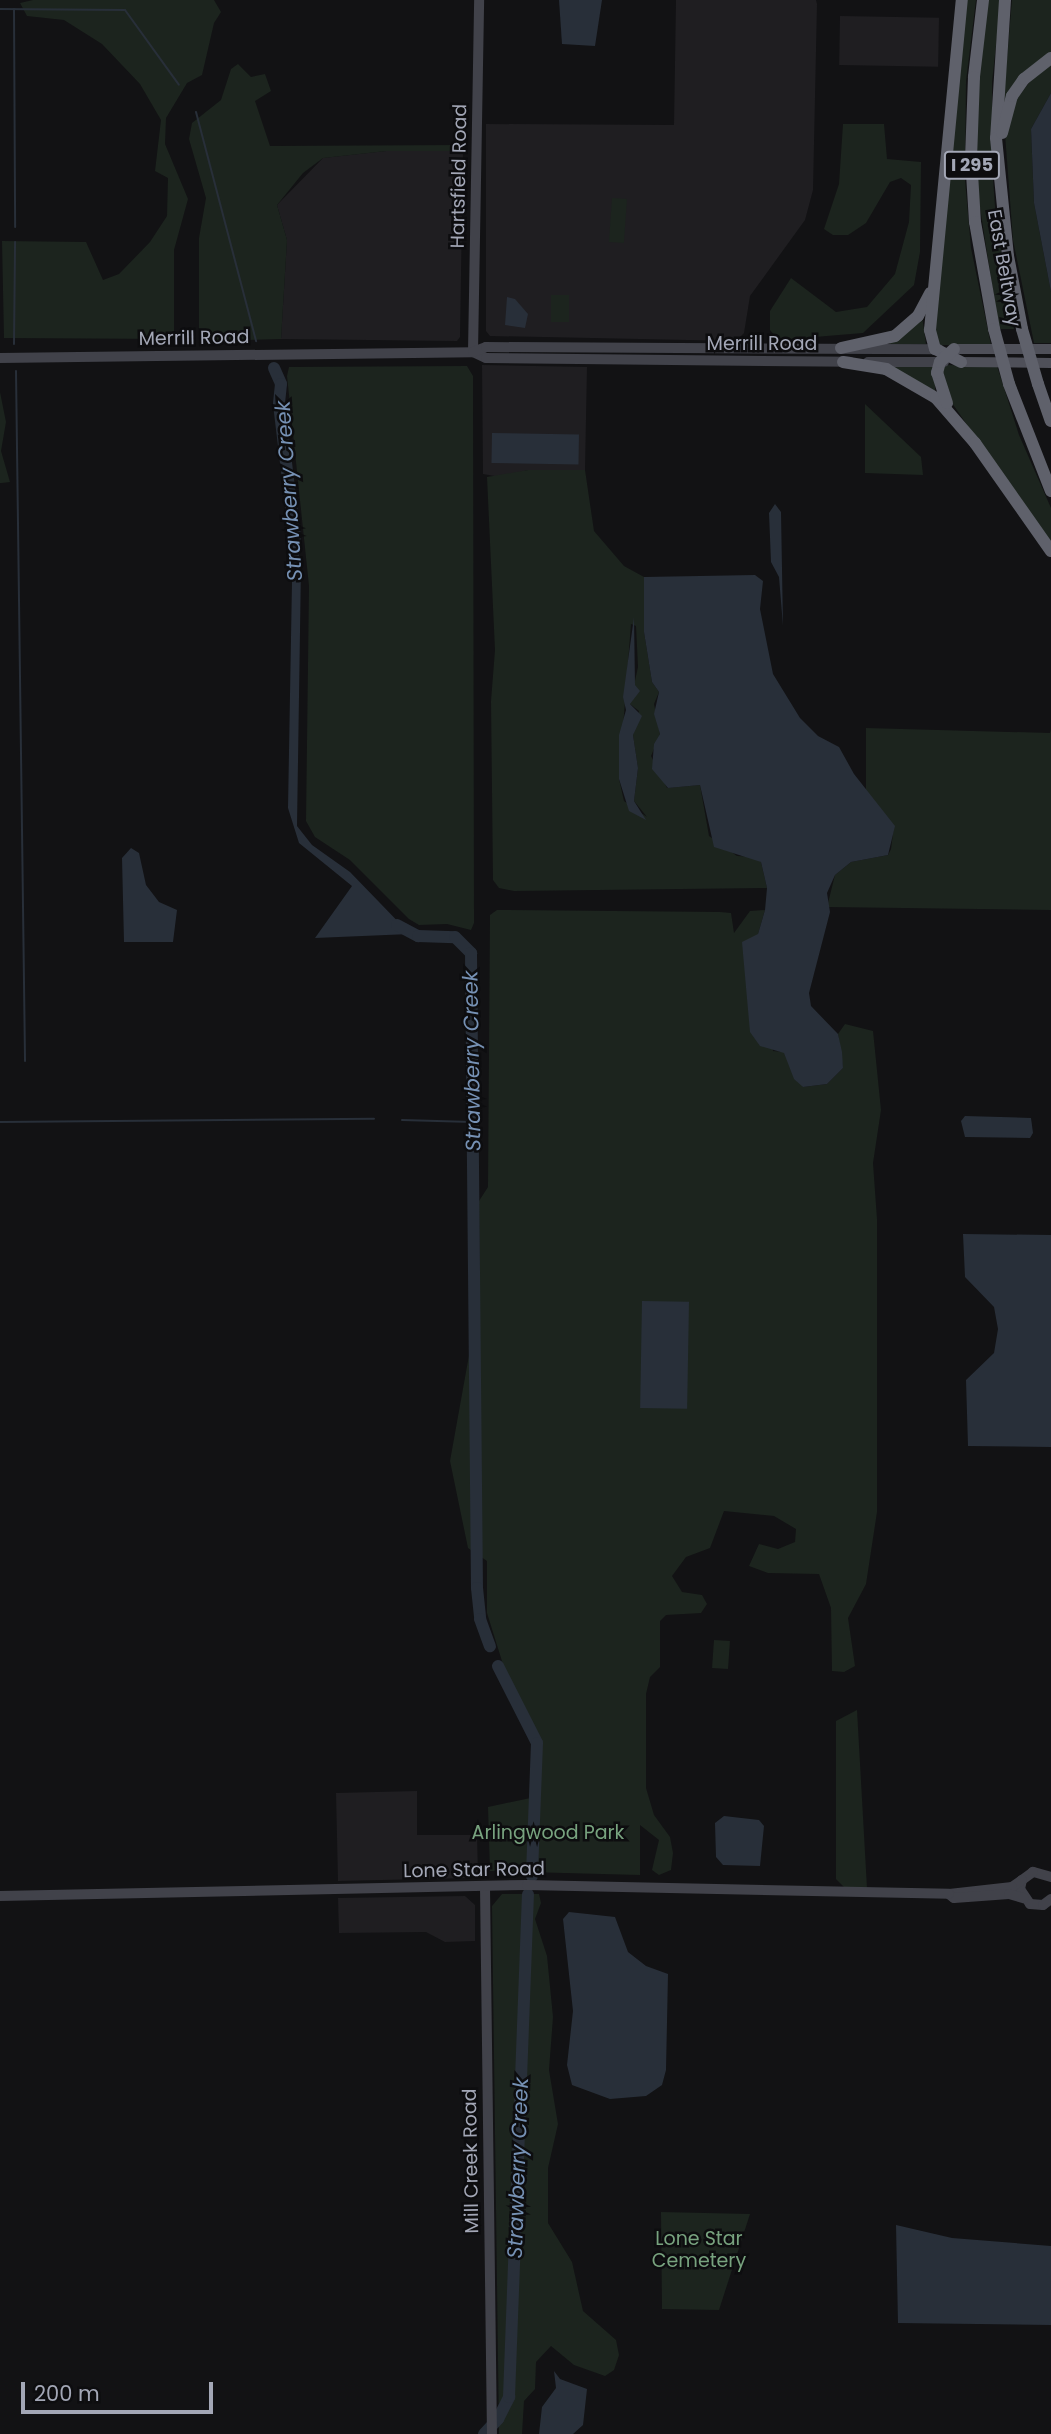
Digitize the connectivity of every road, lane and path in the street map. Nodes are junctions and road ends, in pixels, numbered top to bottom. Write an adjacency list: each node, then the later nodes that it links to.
1 (479, 0): 11 (street, Hartsfield Road)
2 (962, 0): 7 (highway)
3 (983, 0): 22 (highway, East Beltway / I 295, bridge)
4 (1005, 0): 6 (highway, East Beltway / I 295)
5 (1051, 58): 6 (highway)
6 (999, 171): 21 (highway, East Beltway / I 295, bridge)
7 (932, 286): 12 (highway); 13 (highway)
8 (676, 348): 9 (street, Merrill Road); 11 (street, Merrill Road); 15 (street)
9 (757, 348): 12 (street, Merrill Road); 17 (street)
10 (1051, 349): 13 (main road, Merrill Road)
11 (473, 352): 14 (street, Merrill Road); 15 (street, Merrill Road)
12 (838, 353): 13 (street, Merrill Road); 16 (street, Merrill Road); 16 (street); 20 (highway)
13 (943, 354): 18 (highway); 20 (highway)
14 (0, 358)
15 (594, 360): 17 (street, Merrill Road)
16 (757, 360): 17 (street, Merrill Road)
17 (692, 362)
18 (961, 362): 19 (main road)
19 (1051, 363)
20 (958, 419): 23 (highway)
21 (1051, 421)
22 (1051, 491)
23 (1051, 551)
24 (1049, 1874): 25 (street, Lone Star Road)
25 (1022, 1880): 27 (street, Lone Star Road); 29 (street)
26 (485, 1887): 27 (street, Lone Star Road); 28 (street, Lone Star Road); 31 (street, Mill Creek Road)
27 (949, 1894): 29 (street, Lone Star Road)
28 (0, 1896)
29 (1023, 1898): 30 (street, Lone Star Road)
30 (1051, 1899)
31 (492, 2434)

